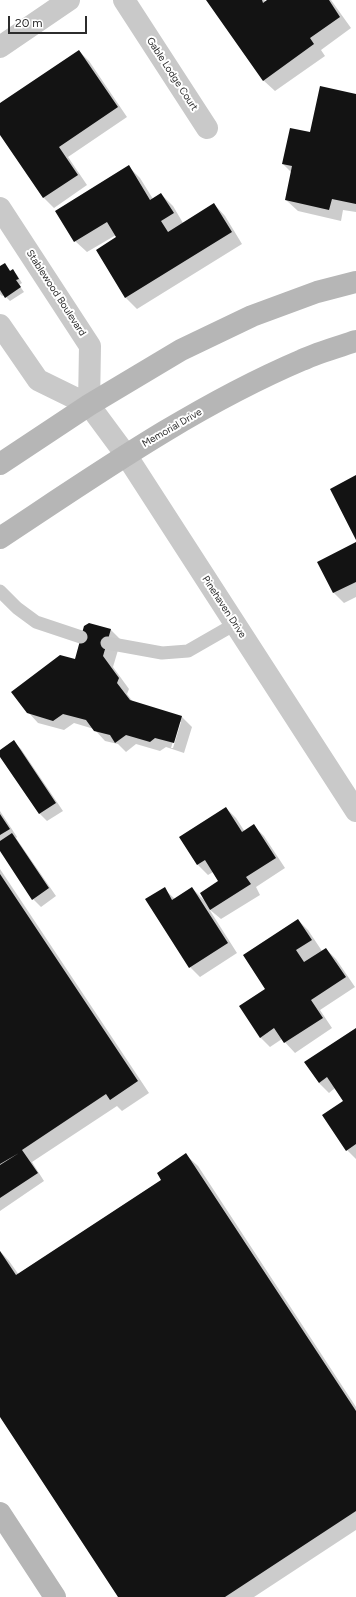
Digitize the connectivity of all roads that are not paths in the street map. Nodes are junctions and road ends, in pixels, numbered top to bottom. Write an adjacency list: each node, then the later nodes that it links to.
1 (69, 0): 3 (street)
2 (124, 0): 4 (street, Gable Lodge Court)
3 (0, 47)
4 (207, 128)
5 (0, 208): 9 (street, Stablewood Boulevard)
6 (356, 282): 9 (main road)
7 (0, 325): 9 (street)
8 (356, 341): 10 (main road, Memorial Drive)
9 (89, 405): 10 (street, Pinehaven Drive); 11 (main road)
10 (126, 455): 12 (main road, Memorial Drive); 14 (street, Pinehaven Drive)
11 (0, 464)
12 (0, 538)
13 (0, 591): 15 (lane)
14 (235, 624): 16 (lane); 17 (street, Pinehaven Drive)
15 (81, 637)
16 (107, 643)
17 (356, 811)
18 (0, 1513): 19 (main road)
19 (55, 1597)

